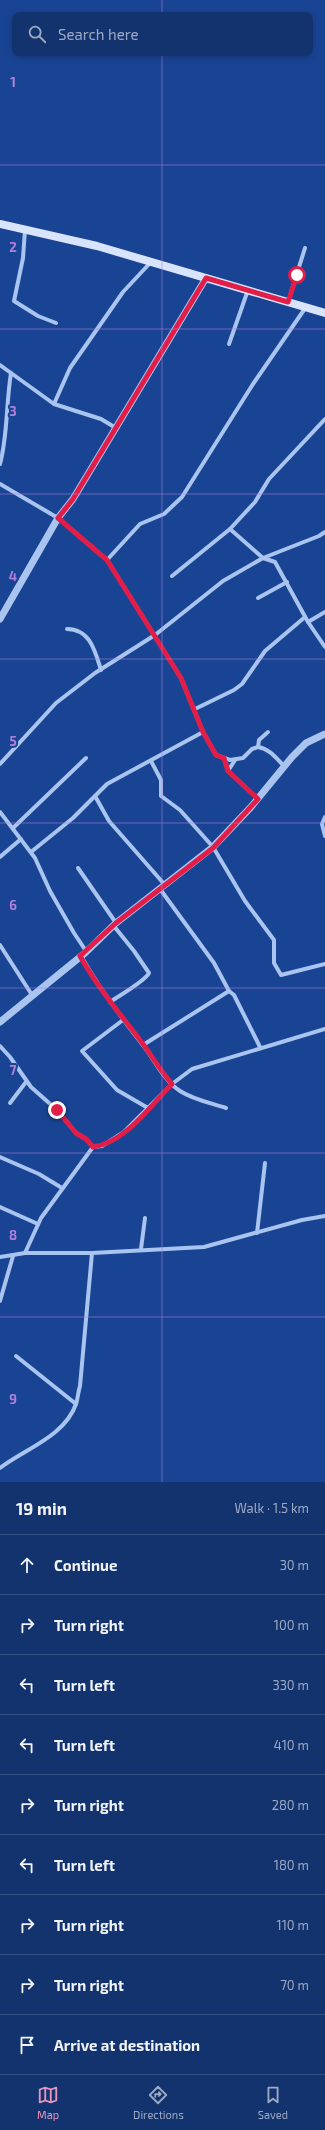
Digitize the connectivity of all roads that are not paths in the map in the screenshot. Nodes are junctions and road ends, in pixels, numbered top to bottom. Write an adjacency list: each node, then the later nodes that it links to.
1 (0, 224): 2 (main road)
2 (25, 230): 4 (main road); 10 (street)
3 (305, 248): 7 (street)
4 (151, 262): 5 (main road); 14 (street)
5 (206, 278): 6 (main road); 16 (street)
6 (248, 290): 7 (main road); 11 (street)
7 (288, 302): 8 (main road)
8 (306, 307): 9 (main road); 23 (street)
9 (325, 314)
10 (56, 323)
11 (229, 344)
12 (0, 365): 13 (street)
13 (11, 373): 14 (street); 17 (street)
14 (54, 404): 16 (street)
15 (325, 419): 20 (street)
16 (116, 428): 19 (street)
17 (0, 464)
18 (0, 484): 19 (street)
19 (58, 518): 23 (street); 29 (street)
20 (230, 529): 22 (street); 24 (street)
21 (325, 532): 22 (street)
22 (263, 558): 25 (street); 32 (street)
23 (107, 560): 32 (street)
24 (172, 576)
25 (287, 582): 26 (street); 28 (street)
26 (258, 598)
27 (325, 612): 30 (street)
28 (305, 617): 30 (street); 35 (street)
29 (0, 619)
30 (308, 622): 33 (street)
31 (67, 630): 34 (street)
32 (155, 635): 34 (street); 35 (street)
33 (325, 647)
34 (101, 670): 44 (street)
35 (195, 710): 36 (street)
36 (203, 732): 41 (street); 43 (street)
37 (268, 732): 39 (street)
38 (325, 734): 45 (street)
39 (258, 747): 42 (street); 45 (street)
40 (86, 758): 51 (street)
41 (224, 758): 42 (street); 46 (street)
42 (236, 760): 46 (street)
43 (151, 761): 47 (street); 54 (street)
44 (0, 764)
45 (284, 766): 48 (street)
46 (228, 771): 48 (street)
47 (95, 796): 55 (street); 58 (street)
48 (258, 799): 54 (street)
49 (0, 812): 51 (street)
50 (325, 817): 52 (street)
51 (13, 828): 53 (street)
52 (325, 836)
53 (21, 839): 55 (street); 56 (street)
54 (213, 848): 58 (street); 62 (street)
55 (31, 852): 61 (street)
56 (0, 857)
57 (78, 868): 59 (street)
58 (162, 887): 59 (street); 63 (street)
59 (115, 924): 61 (street); 65 (street)
60 (0, 944): 64 (street)
61 (83, 954): 64 (street); 65 (street)
62 (325, 964)
63 (230, 991): 69 (street); 71 (street)
64 (32, 995): 67 (street)
65 (110, 1002): 66 (street)
66 (123, 1020): 69 (street); 75 (street)
67 (0, 1022)
68 (325, 1029): 71 (street)
69 (143, 1045): 73 (street)
70 (0, 1046): 72 (street)
71 (260, 1047): 73 (street)
72 (26, 1082): 74 (street); 77 (street)
73 (172, 1084): 75 (street); 76 (street)
74 (10, 1104)
75 (148, 1108): 77 (street)
76 (226, 1108)
77 (93, 1147): 80 (street)
78 (0, 1157): 80 (street)
79 (265, 1163): 85 (street)
80 (62, 1188): 84 (street)
81 (0, 1207): 84 (street)
82 (325, 1216): 85 (street)
83 (145, 1218): 86 (street)
84 (38, 1224): 87 (street)
85 (257, 1233): 86 (street)
86 (141, 1249): 88 (street)
87 (25, 1253): 88 (street); 89 (street)
88 (92, 1253): 93 (street)
89 (13, 1256): 90 (street); 91 (street)
90 (0, 1257)
91 (0, 1301)
92 (16, 1356): 93 (street)
93 (76, 1404): 94 (street)
94 (0, 1468)

